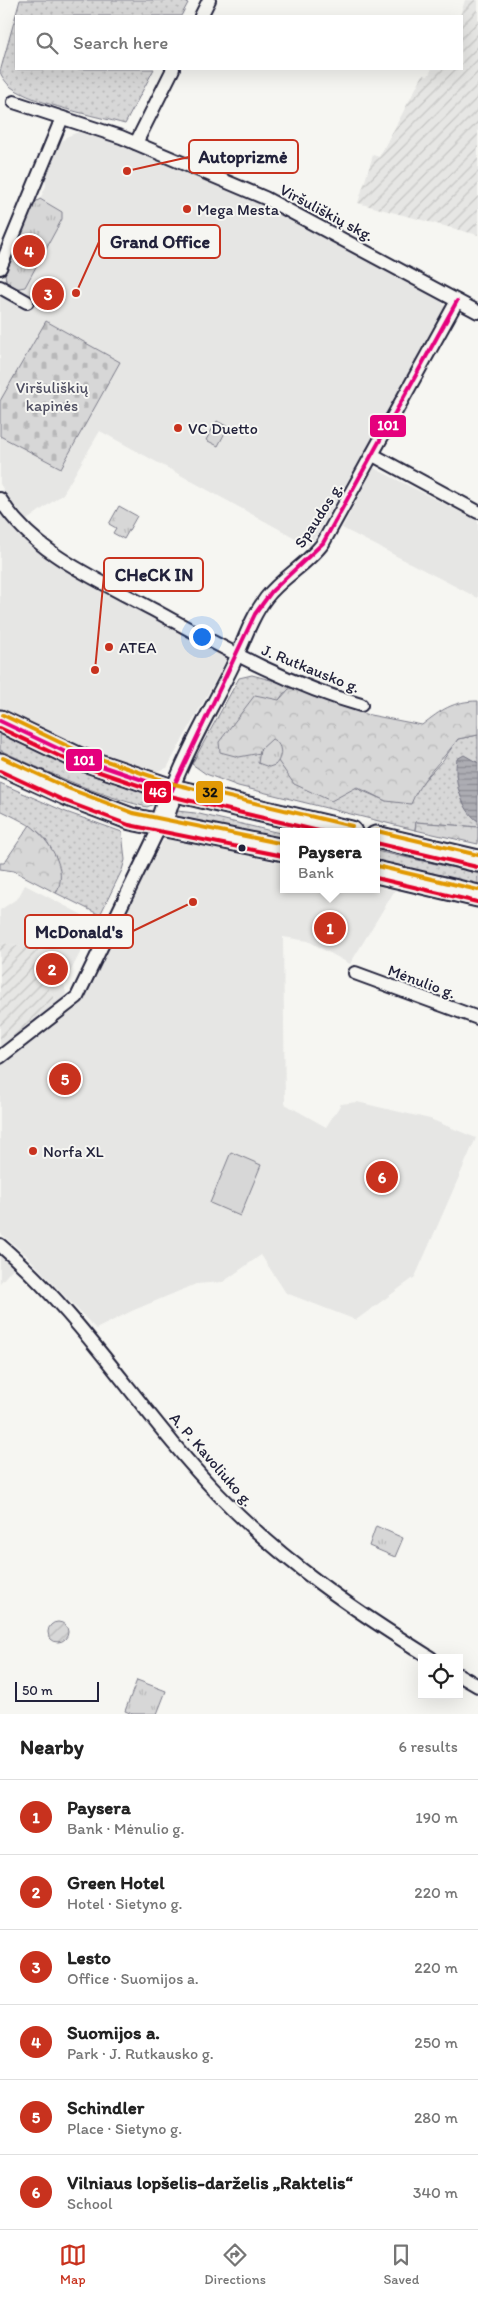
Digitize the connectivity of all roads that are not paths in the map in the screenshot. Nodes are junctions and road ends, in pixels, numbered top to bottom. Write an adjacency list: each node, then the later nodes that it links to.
1 (209, 0): 2 (street)
2 (202, 15)
3 (172, 70): 6 (street)
4 (14, 102): 5 (street, Viršuliškių skg.)
5 (62, 118): 6 (street, Viršuliškių skg.); 7 (street)
6 (136, 143): 9 (street, Viršuliškių skg.)
7 (0, 268)
8 (0, 287): 10 (street)
9 (457, 301): 11 (street, Viršuliškių skg.); 12 (street, Spaudos g.)
10 (27, 302)
11 (478, 312)
12 (373, 455): 14 (street); 15 (street, Spaudos g.)
13 (0, 499): 15 (street, J. Rutkausko g.)
14 (478, 512)
15 (237, 655): 16 (street, J. Rutkausko g.); 19 (street, Spaudos g.)
16 (361, 705)
17 (0, 721): 19 (main road)
18 (0, 764): 20 (main road)
19 (172, 790): 20 (main road); 21 (main road)
20 (160, 826): 23 (main road); 29 (street)
21 (335, 828)
22 (380, 838): 24 (main road)
23 (280, 849)
24 (478, 861)
25 (380, 873): 26 (main road)
26 (478, 896)
27 (355, 973): 28 (street, Mėnulio g.)
28 (478, 1018)
29 (0, 1057)
30 (0, 1245): 31 (street, A. P. Kavoliuko g.)
31 (425, 1654)
32 (463, 1677): 33 (street)
33 (478, 1686)

